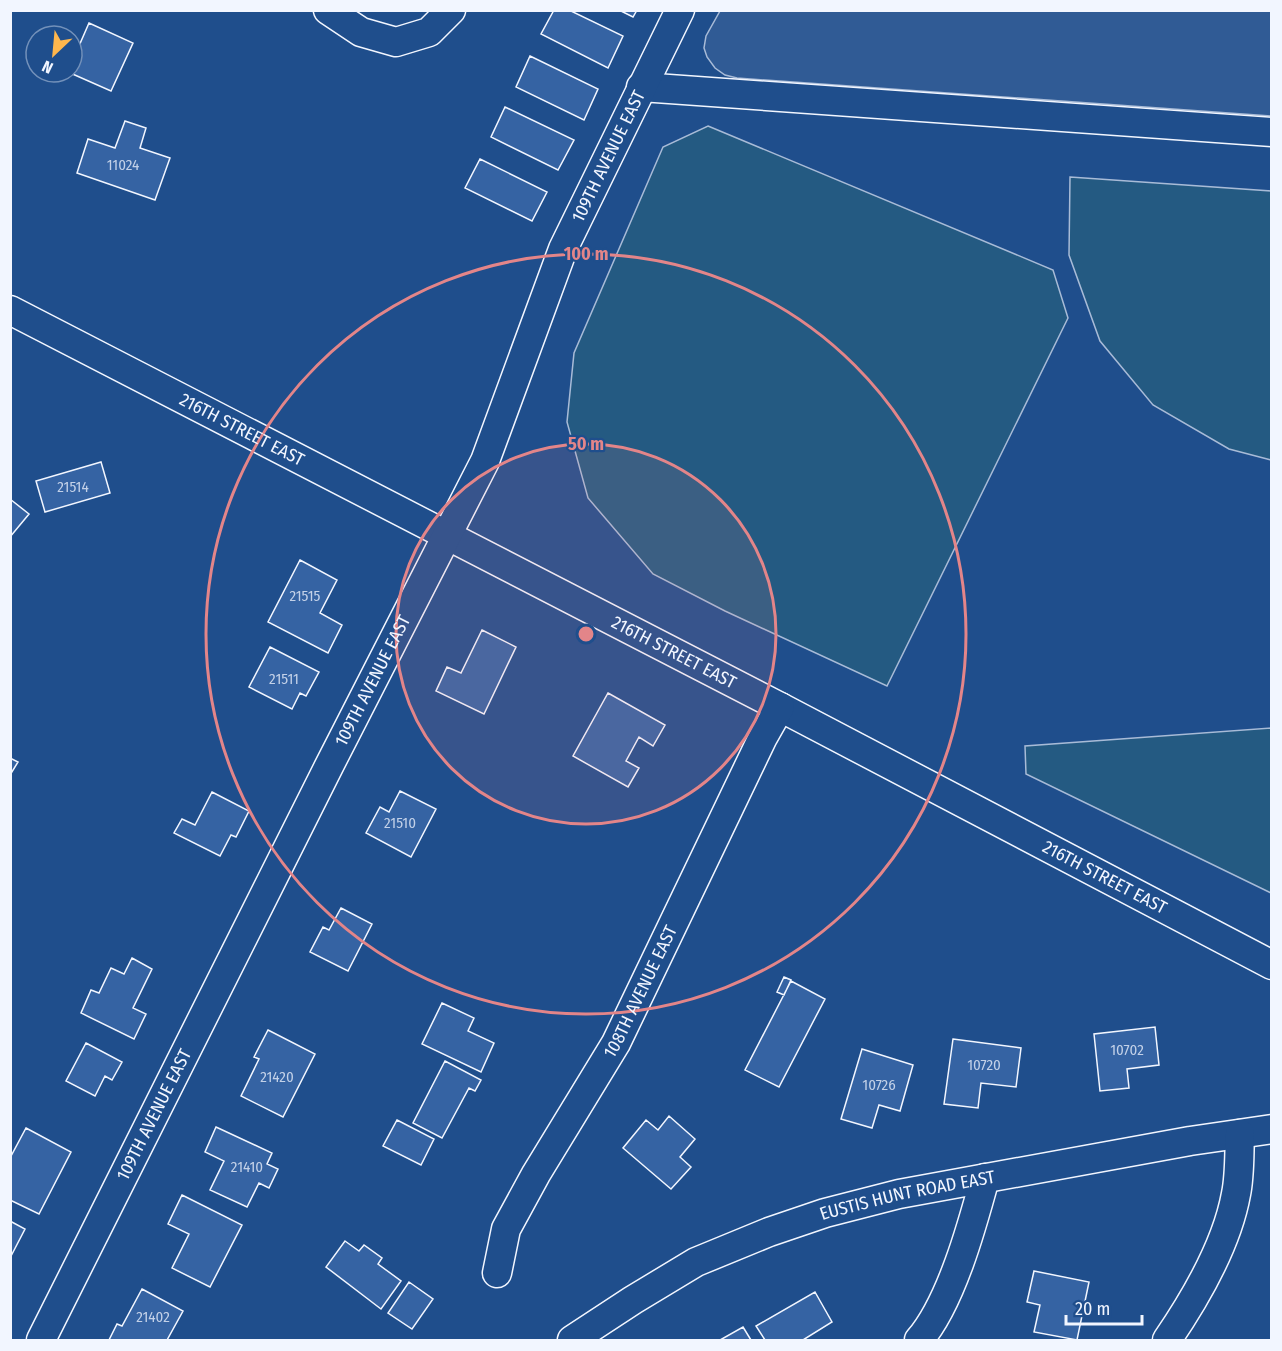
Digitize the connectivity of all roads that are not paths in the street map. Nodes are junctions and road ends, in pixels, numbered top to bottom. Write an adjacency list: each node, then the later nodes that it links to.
1 (328, 10): 2 (street)
2 (451, 10)
3 (680, 10): 4 (street, 109TH AVENUE EAST)
4 (641, 87): 5 (street); 7 (street, 109TH AVENUE EAST)
5 (1272, 132)
6 (10, 310): 7 (street, 216TH STREET EAST)
7 (446, 537): 8 (street, 216TH STREET EAST); 14 (street, 109TH AVENUE EAST)
8 (780, 707): 9 (street, 216TH STREET EAST); 13 (street, 108TH AVENUE EAST)
9 (1272, 965)
10 (1272, 1129): 11 (street, EUSTIS HUNT ROAD EAST)
11 (1240, 1134): 12 (street, EUSTIS HUNT ROAD EAST); 17 (street)
12 (985, 1178): 15 (street, EUSTIS HUNT ROAD EAST); 16 (street)
13 (497, 1273)
14 (41, 1341)
15 (572, 1341)
16 (919, 1341)
17 (1167, 1341)

